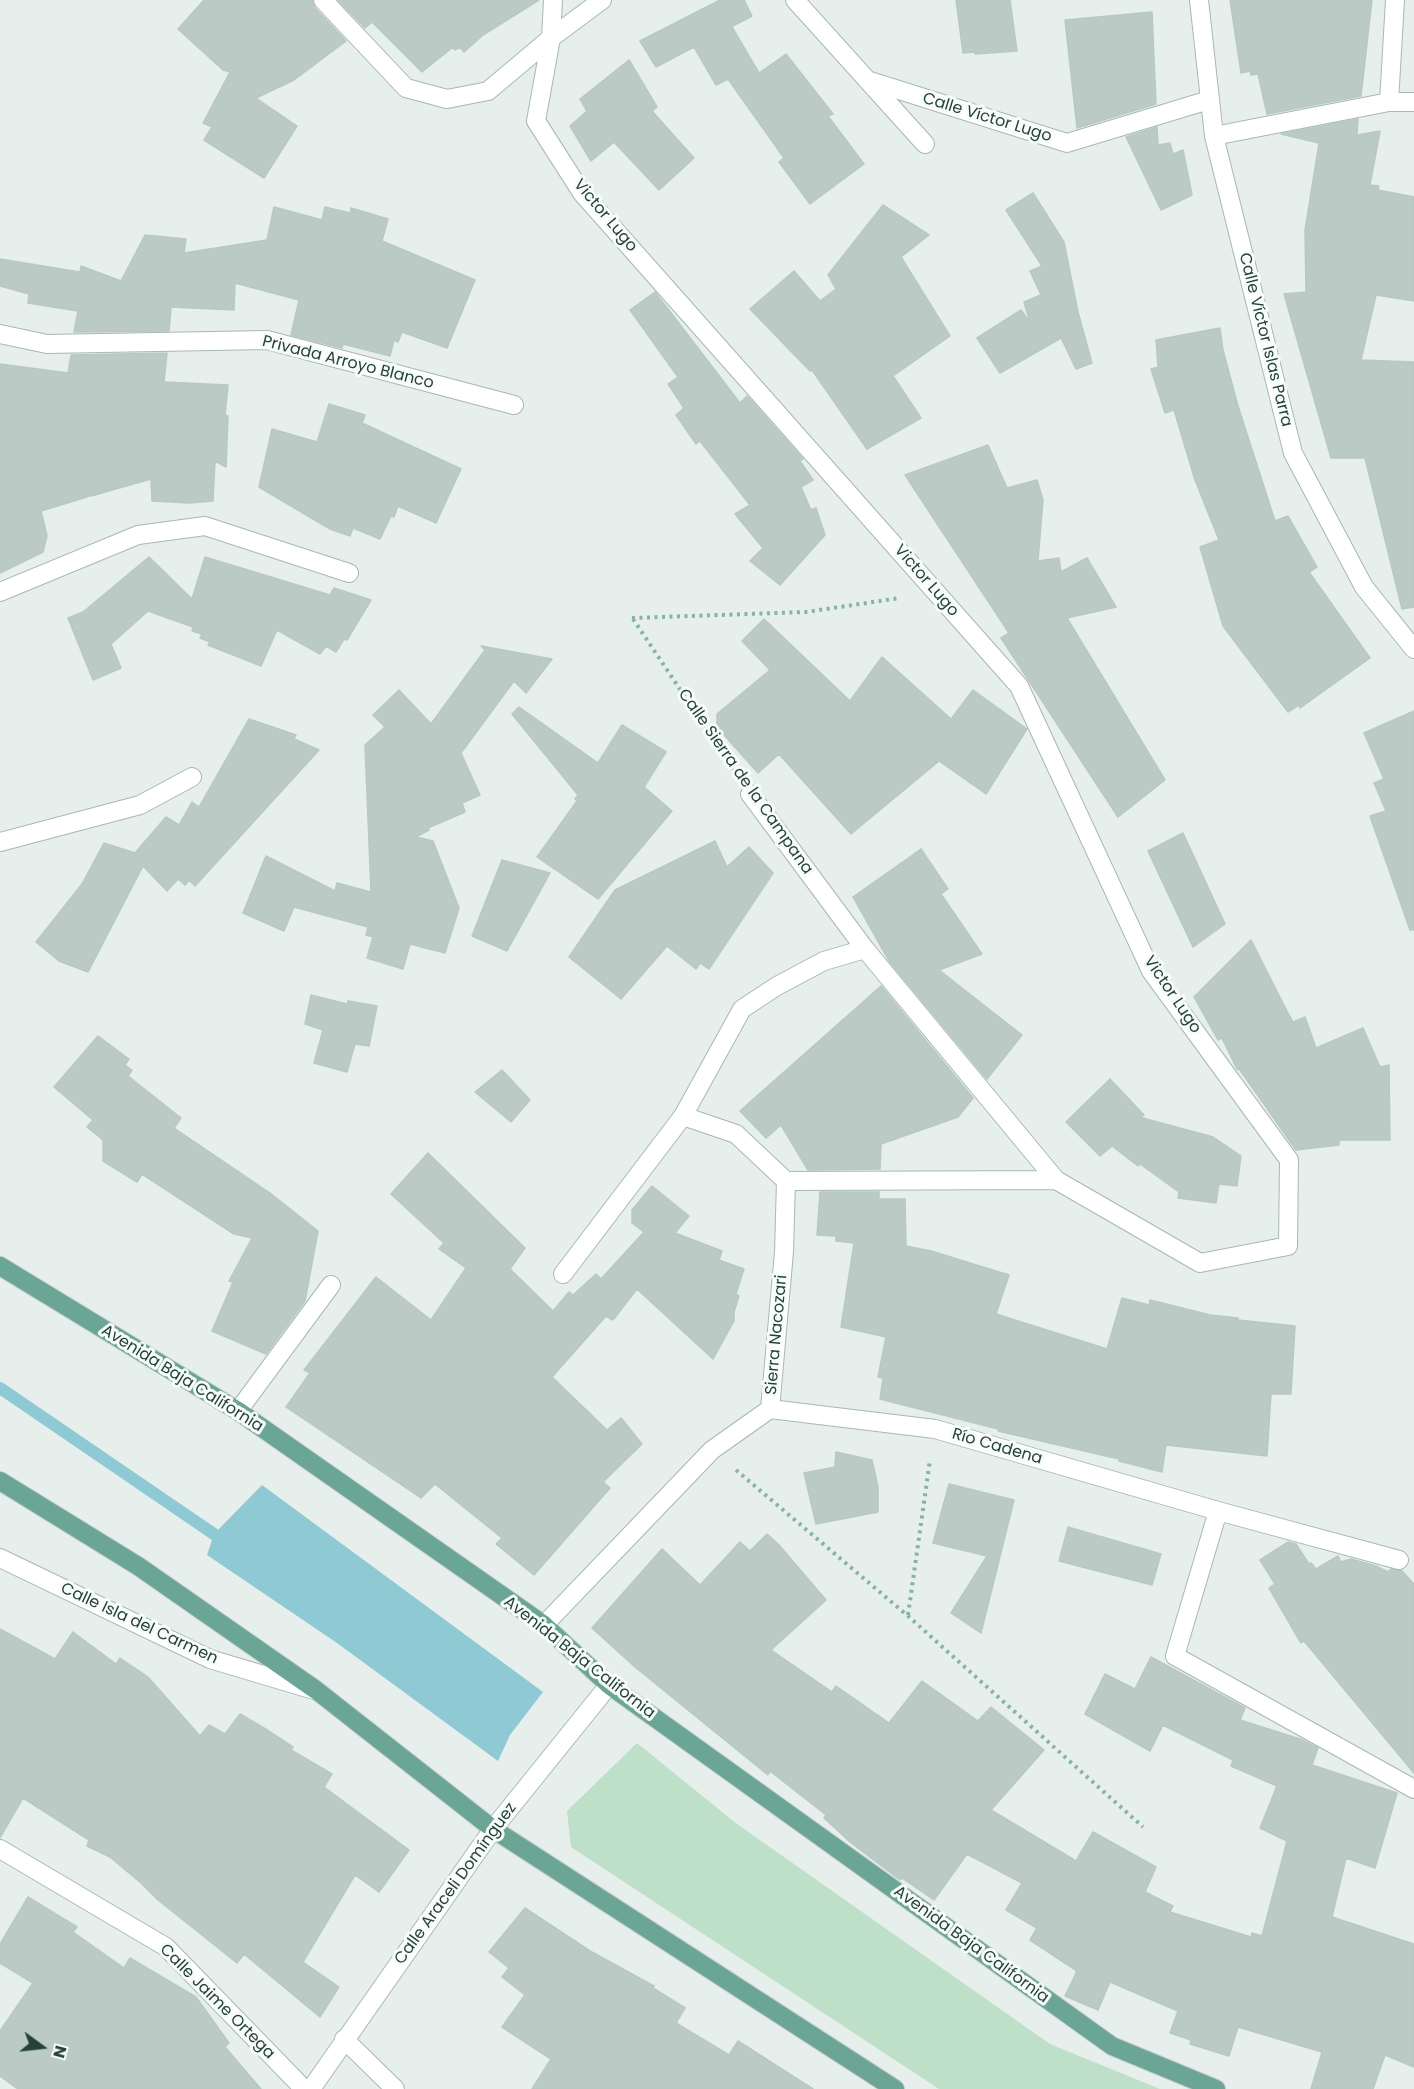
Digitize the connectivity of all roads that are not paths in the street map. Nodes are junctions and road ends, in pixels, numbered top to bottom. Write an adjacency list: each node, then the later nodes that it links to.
1 (323, 0): 7 (street)
2 (553, 0): 7 (street, Victor Lugo)
3 (602, 0): 7 (street)
4 (795, 0): 8 (street, Calle Víctor Lugo)
5 (1199, 0): 9 (street, Calle Víctor Islas Parra)
6 (1395, 0): 10 (street)
7 (551, 38): 24 (street, Victor Lugo)
8 (867, 80): 9 (street, Calle Víctor Lugo); 13 (street, Calle Víctor Lugo)
9 (1209, 100): 12 (street, Calle Víctor Islas Parra)
10 (1389, 102): 11 (street); 12 (street)
11 (1414, 102)
12 (1214, 136): 18 (street, Calle Víctor Islas Parra)
13 (925, 144)
14 (0, 334): 15 (street, Privada Arroyo Blanco)
15 (514, 405)
16 (350, 573): 17 (street)
17 (0, 592)
18 (1414, 649)
19 (192, 777): 21 (street)
20 (750, 794): 22 (street, Calle Sierra de la Campana)
21 (0, 842)
22 (865, 949): 23 (street); 24 (street, Calle Sierra de la Campana)
23 (682, 1116): 25 (street); 27 (street)
24 (1056, 1179): 25 (street)
25 (786, 1181): 29 (street, Sierra Nacozari)
26 (0, 1266): 30 (main road, Avenida Baja California)
27 (563, 1274)
28 (331, 1285): 30 (street)
29 (770, 1408): 32 (street, Río Cadena); 35 (street, Sierra Nacozari)
30 (238, 1411): 35 (main road, Avenida Baja California)
31 (0, 1481): 37 (main road)
32 (1218, 1511): 34 (street, Río Cadena); 38 (street)
33 (0, 1558): 37 (street, Calle Isla del Carmen)
34 (1400, 1560)
35 (544, 1625): 36 (main road, Avenida Baja California)
36 (609, 1685): 39 (street, Calle Araceli Domínguez); 46 (main road, Avenida Baja California)
37 (316, 1690): 39 (main road)
38 (1414, 1789)
39 (493, 1829): 41 (street, Calle Araceli Domínguez); 45 (main road)
40 (0, 1849): 42 (street, Calle Jaime Ortega)
41 (344, 2039): 43 (street, Calle Araceli Domínguez); 44 (street)
42 (304, 2089)
43 (311, 2089)
44 (395, 2089)
45 (895, 2089)
46 (1216, 2089)

